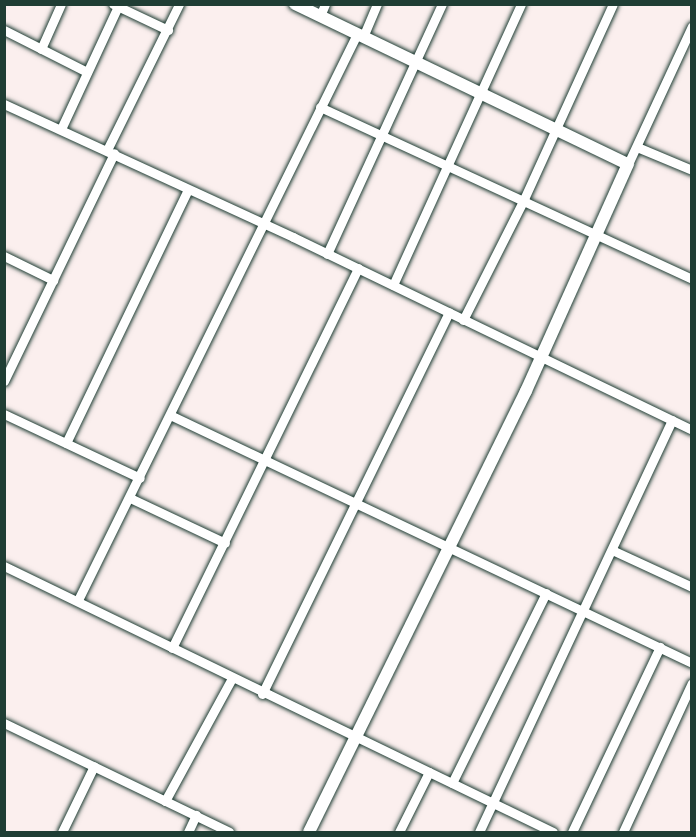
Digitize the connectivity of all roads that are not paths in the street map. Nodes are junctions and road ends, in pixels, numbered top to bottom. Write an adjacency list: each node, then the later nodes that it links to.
1 (62, 4): 14 (street)
2 (180, 4): 12 (street)
3 (295, 4): 9 (street)
4 (377, 4): 13 (street)
5 (442, 4): 15 (street)
6 (521, 4): 17 (street)
7 (613, 4): 21 (street)
8 (116, 5): 12 (street); 16 (street)
9 (322, 10): 13 (street)
10 (692, 26): 23 (street)
11 (4, 30): 14 (street)
12 (168, 30): 24 (street)
13 (360, 35): 15 (street); 19 (street)
14 (40, 49): 16 (street)
15 (416, 63): 17 (street); 22 (street)
16 (87, 72): 20 (street)
17 (482, 94): 21 (street); 26 (street)
18 (4, 104): 20 (street)
19 (320, 107): 22 (street); 30 (street)
20 (61, 129): 24 (street)
21 (556, 130): 25 (street); 29 (street)
22 (382, 135): 26 (street); 32 (street)
23 (637, 147): 25 (street); 27 (street)
24 (110, 152): 28 (street); 36 (street)
25 (628, 164): 31 (street)
26 (449, 165): 29 (street); 37 (street)
27 (692, 170)
28 (188, 190): 30 (street); 46 (street)
29 (524, 200): 31 (street); 39 (street)
30 (262, 223): 32 (street); 43 (street)
31 (595, 235): 35 (street); 40 (street)
32 (327, 254): 34 (street)
33 (4, 256): 36 (street)
34 (358, 268): 37 (street); 47 (street)
35 (692, 279)
36 (53, 280): 41 (street)
37 (393, 285): 38 (street)
38 (448, 312): 39 (street); 50 (street)
39 (463, 320): 40 (street)
40 (539, 356): 44 (street); 52 (street)
41 (4, 381)
42 (4, 414): 46 (street)
43 (170, 415): 47 (street); 48 (street)
44 (672, 420): 45 (street); 53 (street)
45 (692, 430)
46 (66, 443): 48 (street)
47 (266, 460): 50 (street); 51 (street)
48 (140, 478): 49 (street)
49 (130, 498): 51 (street); 57 (street)
50 (357, 501): 52 (street); 64 (street)
51 (225, 543): 60 (street)
52 (451, 546): 56 (street); 66 (street)
53 (612, 550): 55 (street); 58 (street)
54 (4, 566): 57 (street)
55 (692, 586)
56 (546, 593): 58 (street); 69 (street)
57 (78, 600): 60 (street)
58 (584, 610): 59 (street); 71 (street)
59 (660, 647): 61 (street); 80 (street)
60 (172, 648): 62 (street)
61 (692, 663)
62 (232, 678): 64 (street); 70 (street)
63 (692, 683): 81 (street)
64 (262, 694): 66 (street)
65 (4, 723): 67 (street)
66 (357, 737): 68 (street); 76 (street)
67 (94, 766): 70 (street); 73 (street)
68 (429, 772): 69 (street); 77 (street)
69 (452, 783): 71 (street)
70 (165, 801): 72 (street)
71 (493, 803): 78 (street); 79 (street)
72 (196, 815): 74 (street); 75 (street)
73 (62, 832)
74 (188, 832)
75 (229, 832)
76 (309, 832)
77 (399, 832)
78 (479, 832)
79 (553, 832)
80 (572, 832)
81 (623, 832)

